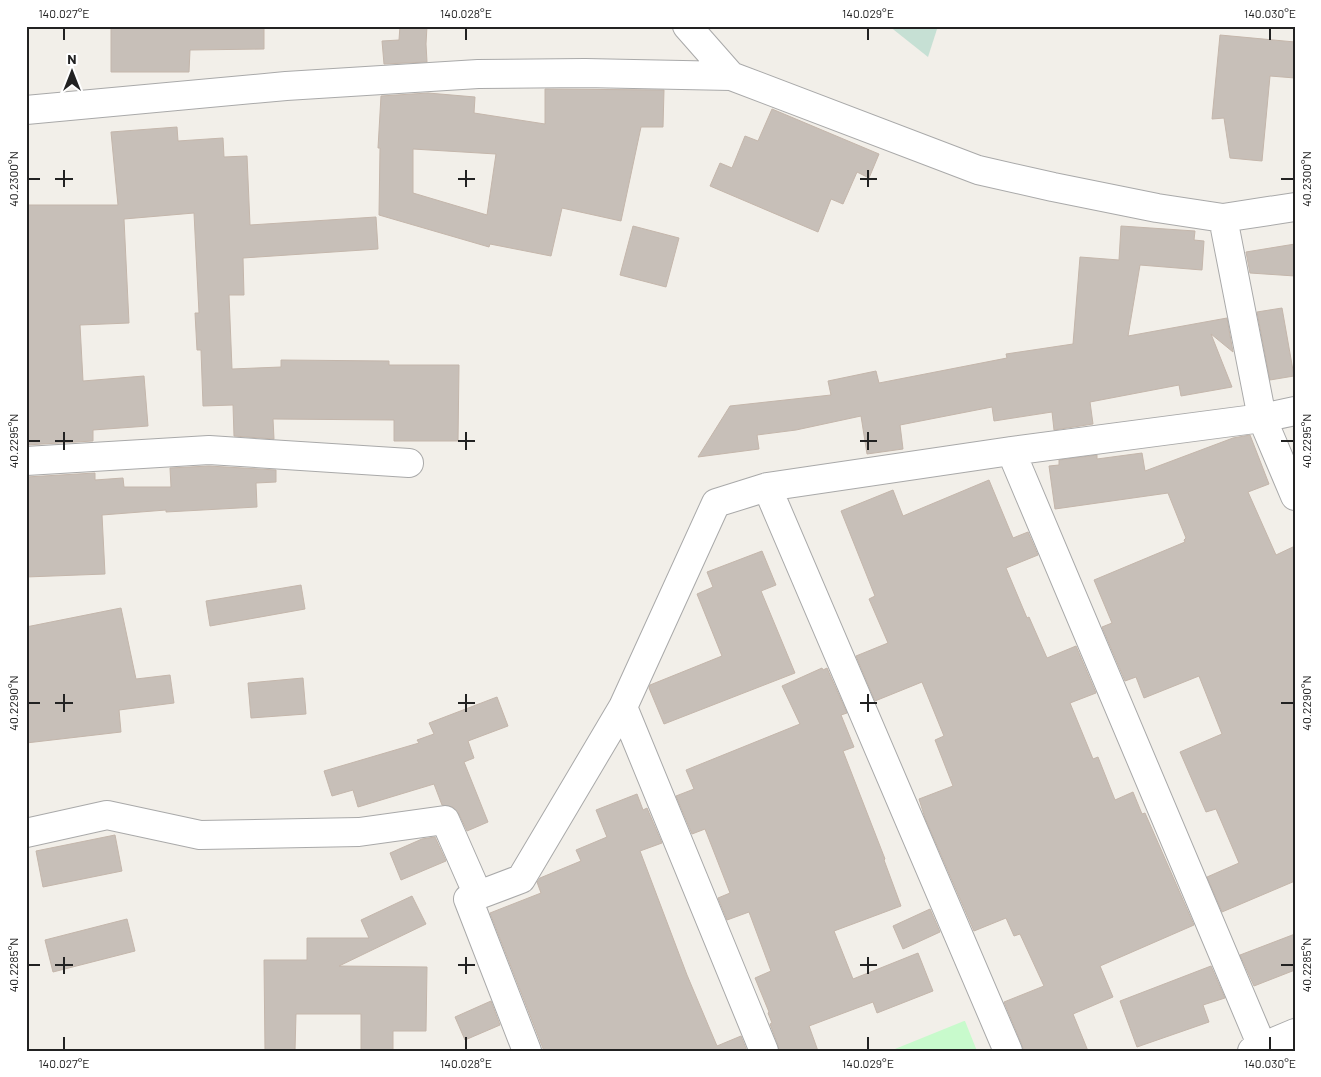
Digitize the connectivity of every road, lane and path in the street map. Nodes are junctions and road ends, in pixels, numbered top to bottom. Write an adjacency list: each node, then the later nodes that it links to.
1 (687, 26): 2 (street)
2 (731, 76): 3 (street); 5 (street)
3 (26, 110)
4 (1295, 207): 5 (street)
5 (1223, 218): 7 (street)
6 (1295, 411): 7 (street)
7 (1262, 418): 8 (street); 12 (street)
8 (1011, 451): 11 (street); 17 (street)
9 (26, 461): 10 (street)
10 (409, 463)
11 (768, 487): 13 (street); 20 (street)
12 (1295, 496)
13 (623, 707): 15 (street); 19 (street)
14 (26, 833): 15 (street)
15 (478, 895): 18 (street)
16 (1295, 1033): 17 (street)
17 (1259, 1049)
18 (527, 1051)
19 (764, 1051)
20 (1008, 1051)

